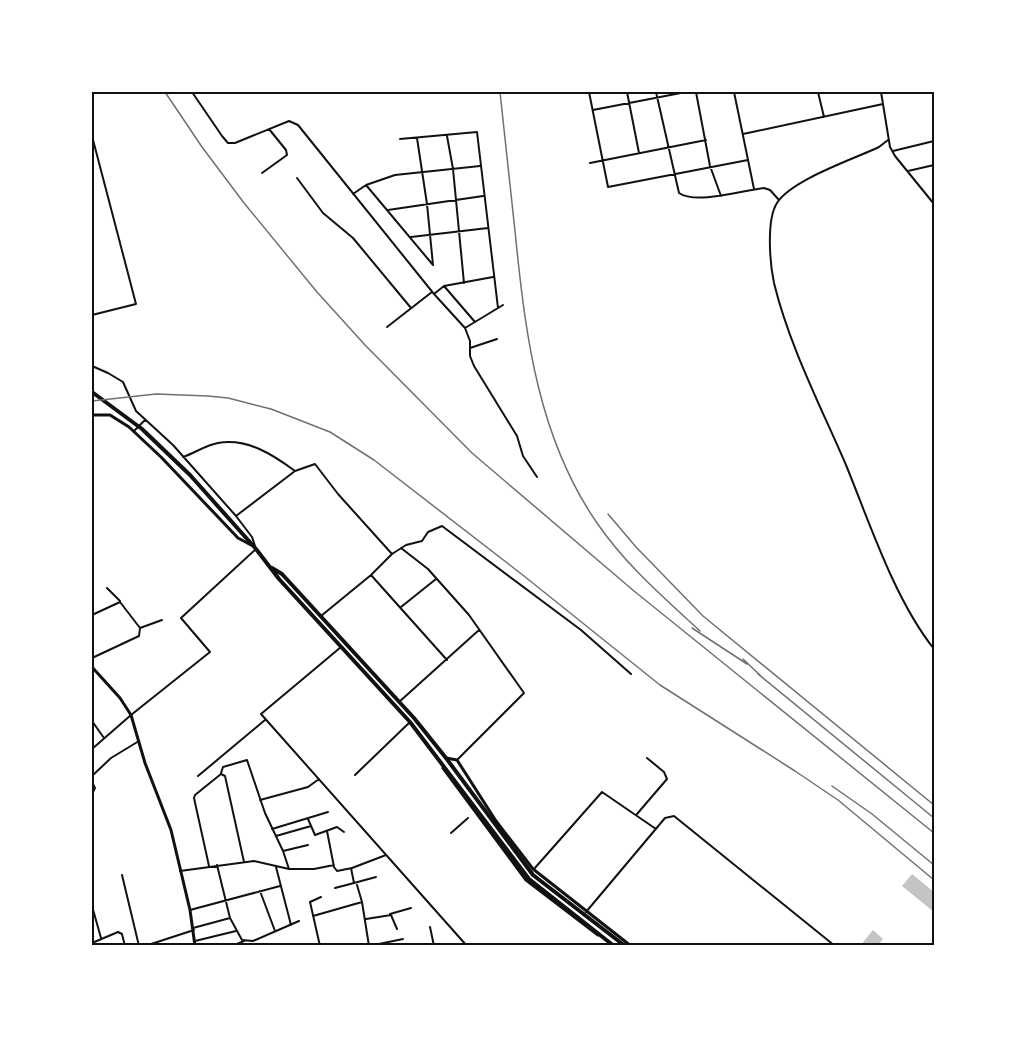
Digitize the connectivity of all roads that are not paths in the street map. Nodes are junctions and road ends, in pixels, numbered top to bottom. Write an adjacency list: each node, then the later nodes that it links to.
1 (192, 92): 15 (street)
2 (589, 92): 13 (street)
3 (627, 92): 11 (street)
4 (656, 92): 10 (street)
5 (686, 92): 10 (street)
6 (696, 92): 21 (street)
7 (734, 92): 16 (street)
8 (818, 92): 14 (street)
9 (881, 92): 12 (street)
10 (657, 97): 11 (street); 24 (street)
11 (629, 103): 13 (street); 26 (street)
12 (883, 104): 14 (street); 22 (street)
13 (592, 110): 27 (street)
14 (824, 117): 16 (street)
15 (269, 129): 35 (street); 41 (street)
16 (743, 134): 28 (street)
17 (447, 135): 19 (street); 31 (street); 33 (street)
18 (92, 136): 62 (street)
19 (417, 138): 20 (street); 36 (street)
20 (400, 139)
21 (706, 140): 24 (street); 32 (street)
22 (888, 140): 25 (street); 47 (street)
23 (934, 141): 25 (street)
24 (668, 147): 26 (street); 37 (street)
25 (892, 151): 34 (street)
26 (639, 153): 27 (street)
27 (603, 160): 29 (street); 37 (street)
28 (748, 160): 32 (street); 40 (street)
29 (590, 164)
30 (934, 165): 34 (street)
31 (481, 166): 33 (street); 44 (street)
32 (711, 166): 37 (street); 42 (street)
33 (453, 169): 36 (street); 46 (street)
34 (908, 171): 45 (street)
35 (262, 173)
36 (422, 173): 39 (street); 48 (street)
37 (675, 173): 42 (street)
38 (297, 178): 60 (street)
39 (366, 184): 41 (street); 50 (street)
40 (754, 189): 42 (street); 47 (street)
41 (353, 194): 58 (street)
42 (721, 195)
43 (934, 195): 45 (street)
44 (484, 196): 46 (street); 51 (street)
45 (929, 197): 49 (street)
46 (456, 200): 48 (street); 52 (street)
47 (779, 200): 92 (street)
48 (427, 204): 50 (street); 53 (street)
49 (934, 204)
50 (388, 210): 54 (street)
51 (488, 228): 52 (street); 55 (street)
52 (458, 230): 53 (street); 56 (street)
53 (431, 234): 54 (street); 54 (street)
54 (410, 237)
55 (494, 276): 56 (street); 61 (street)
56 (464, 282): 57 (street)
57 (444, 285): 58 (street); 63 (street)
58 (433, 293): 60 (street); 65 (street)
59 (503, 305): 61 (street)
60 (411, 308): 64 (street)
61 (498, 308): 63 (street)
62 (92, 315)
63 (475, 322): 65 (street)
64 (387, 327)
65 (465, 328): 67 (street)
66 (497, 339): 67 (street)
67 (470, 348): 75 (street)
68 (92, 366): 71 (street)
69 (92, 392): 77 (highway)
70 (92, 415): 72 (main road)
71 (145, 420): 72 (street); 73 (street)
72 (134, 432): 77 (main road)
73 (183, 457): 74 (street); 76 (street)
74 (295, 471): 76 (street); 79 (street)
75 (537, 477)
76 (236, 516): 77 (street)
77 (254, 547): 80 (highway); 100 (street)
78 (401, 548): 79 (street); 82 (street); 97 (street)
79 (392, 554): 81 (street)
80 (272, 567): 87 (highway); 91 (highway)
81 (371, 575): 85 (street); 87 (street)
82 (436, 579): 85 (street); 90 (street)
83 (107, 588): 84 (street)
84 (120, 602): 86 (street); 89 (street)
85 (400, 608): 94 (street)
86 (92, 615)
87 (321, 616): 99 (highway)
88 (162, 620): 89 (street)
89 (140, 628): 93 (street)
90 (479, 630): 94 (street); 109 (street)
91 (342, 646): 101 (street); 102 (highway)
92 (934, 649)
93 (92, 658)
94 (447, 660): 99 (street)
95 (92, 667): 96 (main road)
96 (97, 672): 98 (street); 100 (main road)
97 (631, 674)
98 (92, 675)
99 (399, 702): 102 (highway)
100 (131, 715): 104 (street); 105 (main road)
101 (266, 719): 114 (street); 115 (street)
102 (412, 720): 107 (highway); 110 (highway); 112 (street)
103 (92, 721): 104 (street)
104 (104, 738): 106 (street)
105 (139, 741): 113 (street); 141 (main road)
106 (92, 749)
107 (446, 758): 109 (main road); 180 (highway)
108 (646, 758): 120 (street)
109 (456, 760): 140 (main road)
110 (441, 761): 179 (highway); 179 (main road)
111 (221, 774): 118 (street); 133 (street); 136 (street)
112 (355, 775)
113 (92, 776)
114 (198, 776)
115 (319, 779): 118 (street); 132 (street)
116 (92, 782): 117 (street)
117 (92, 794)
118 (260, 800): 124 (street)
119 (328, 812): 122 (street)
120 (637, 814): 125 (street); 140 (street)
121 (468, 818): 128 (street)
122 (308, 819): 123 (street); 124 (street)
123 (311, 826): 126 (street); 129 (street)
124 (272, 829): 129 (street)
125 (656, 829): 154 (street); 182 (street)
126 (327, 831): 127 (street); 135 (street)
127 (345, 832)
128 (452, 833)
129 (276, 836): 131 (street)
130 (308, 845): 131 (street)
131 (283, 851): 138 (street)
132 (386, 855): 139 (street); 178 (street)
133 (244, 862): 134 (street); 137 (street)
134 (217, 865): 136 (street); 149 (street)
135 (334, 865): 138 (street); 139 (street)
136 (209, 866): 141 (street)
137 (276, 867): 138 (street); 145 (street)
138 (289, 868)
139 (351, 868): 144 (street)
140 (533, 869): 154 (main road)
141 (180, 871): 153 (main road)
142 (122, 875): 173 (street)
143 (376, 878): 144 (street)
144 (355, 883): 146 (street); 150 (street)
145 (280, 886): 147 (street); 161 (street)
146 (335, 888)
147 (261, 891): 149 (street); 166 (street)
148 (321, 897): 157 (street)
149 (224, 901): 153 (street); 158 (street)
150 (362, 902): 157 (street); 159 (street)
151 (92, 906): 155 (street)
152 (411, 908): 156 (street)
153 (190, 910): 163 (main road)
154 (586, 912): 181 (main road)
155 (93, 914): 167 (street)
156 (388, 915): 159 (street); 164 (street)
157 (313, 916): 176 (street)
158 (230, 918): 163 (street); 165 (street)
159 (366, 919): 168 (street)
160 (299, 921): 161 (street)
161 (291, 925): 166 (street)
162 (430, 927): 177 (street)
163 (193, 929): 171 (main road); 174 (street)
164 (397, 929)
165 (236, 931): 169 (street); 171 (street)
166 (275, 932): 169 (street)
167 (101, 938): 170 (street); 172 (street)
168 (404, 939)
169 (244, 941): 175 (street)
170 (92, 943)
171 (195, 943)
172 (125, 945)
173 (139, 945)
174 (145, 945)
175 (232, 945)
176 (320, 945)
177 (434, 945)
178 (467, 945)
179 (613, 945)
180 (625, 945)
181 (631, 945)
182 (835, 945)

